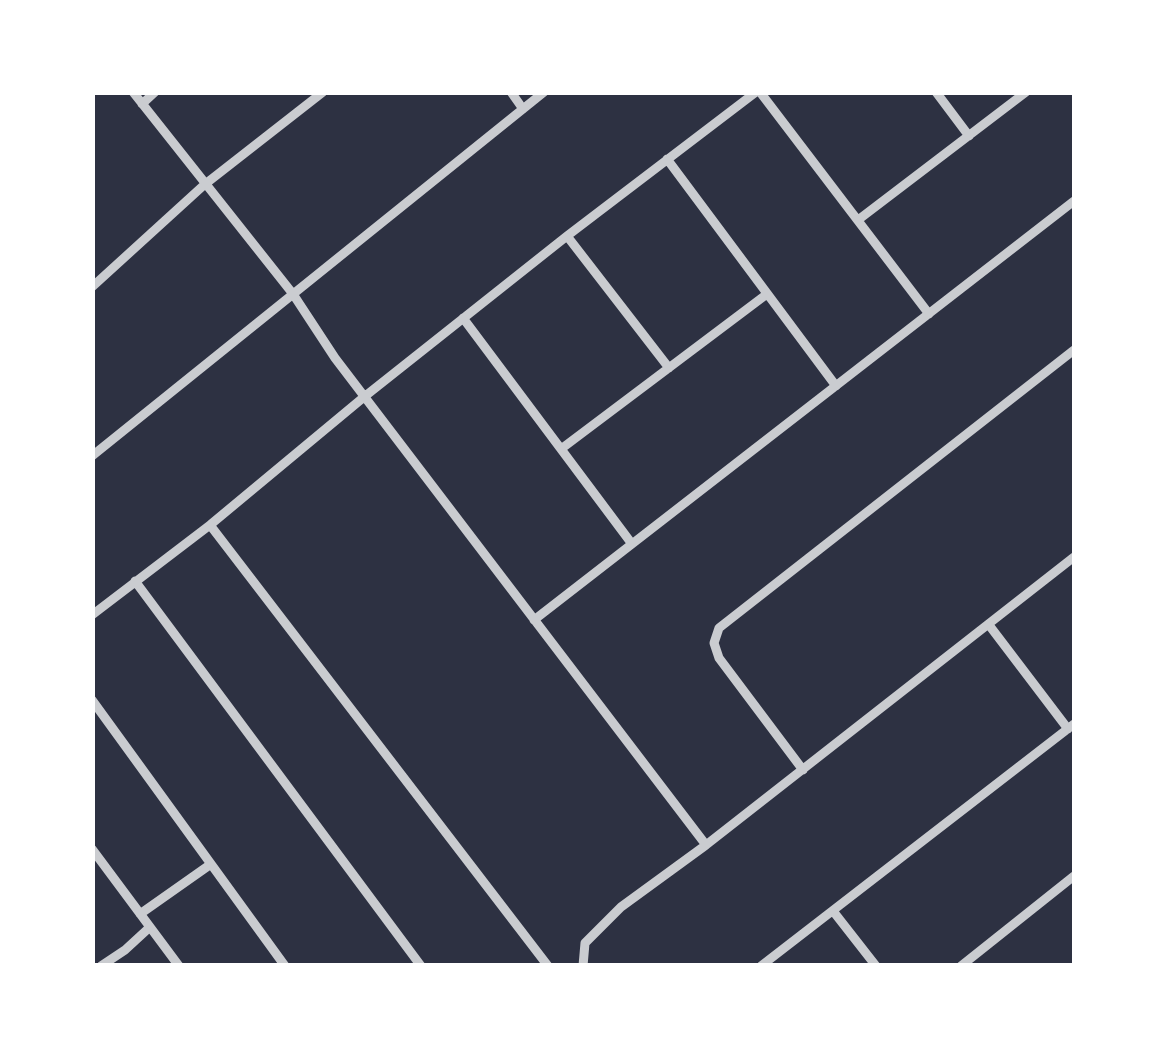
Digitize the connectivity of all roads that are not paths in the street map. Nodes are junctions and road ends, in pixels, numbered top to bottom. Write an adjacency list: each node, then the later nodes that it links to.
1 (133, 92): 9 (street)
2 (155, 92): 9 (street)
3 (323, 92): 13 (street)
4 (511, 92): 10 (street)
5 (544, 92): 10 (street)
6 (758, 92): 12 (street); 15 (street)
7 (936, 92): 11 (street)
8 (1026, 92): 11 (street)
9 (142, 104): 13 (street)
10 (524, 109): 18 (street)
11 (969, 136): 15 (street)
12 (668, 160): 16 (street); 19 (street)
13 (204, 186): 17 (street); 18 (street)
14 (1074, 201): 20 (street)
15 (858, 220): 20 (street)
16 (567, 236): 21 (street); 23 (street)
17 (92, 287)
18 (293, 294): 25 (street); 27 (street)
19 (767, 294): 23 (street); 24 (street)
20 (929, 314): 24 (street)
21 (464, 318): 25 (street); 26 (street)
22 (1074, 350): 37 (street)
23 (669, 368): 26 (street)
24 (836, 386): 29 (street)
25 (364, 397): 28 (street); 33 (street)
26 (560, 448): 29 (street)
27 (92, 456)
28 (210, 525): 31 (street); 50 (street)
29 (632, 544): 33 (street)
30 (1074, 558): 34 (street)
31 (135, 580): 32 (street); 49 (street)
32 (92, 615)
33 (534, 620): 38 (street)
34 (989, 624): 36 (street); 37 (street)
35 (92, 700): 40 (street)
36 (1071, 726): 42 (street)
37 (803, 770): 38 (street)
38 (706, 846): 45 (street)
39 (92, 849): 43 (street)
40 (211, 864): 43 (street); 48 (street)
41 (1074, 876): 53 (street)
42 (833, 911): 51 (street); 52 (street)
43 (140, 914): 44 (street)
44 (150, 926): 46 (street); 47 (street)
45 (580, 964)
46 (100, 966)
47 (179, 966)
48 (285, 966)
49 (422, 966)
50 (548, 966)
51 (761, 966)
52 (876, 966)
53 (962, 966)

